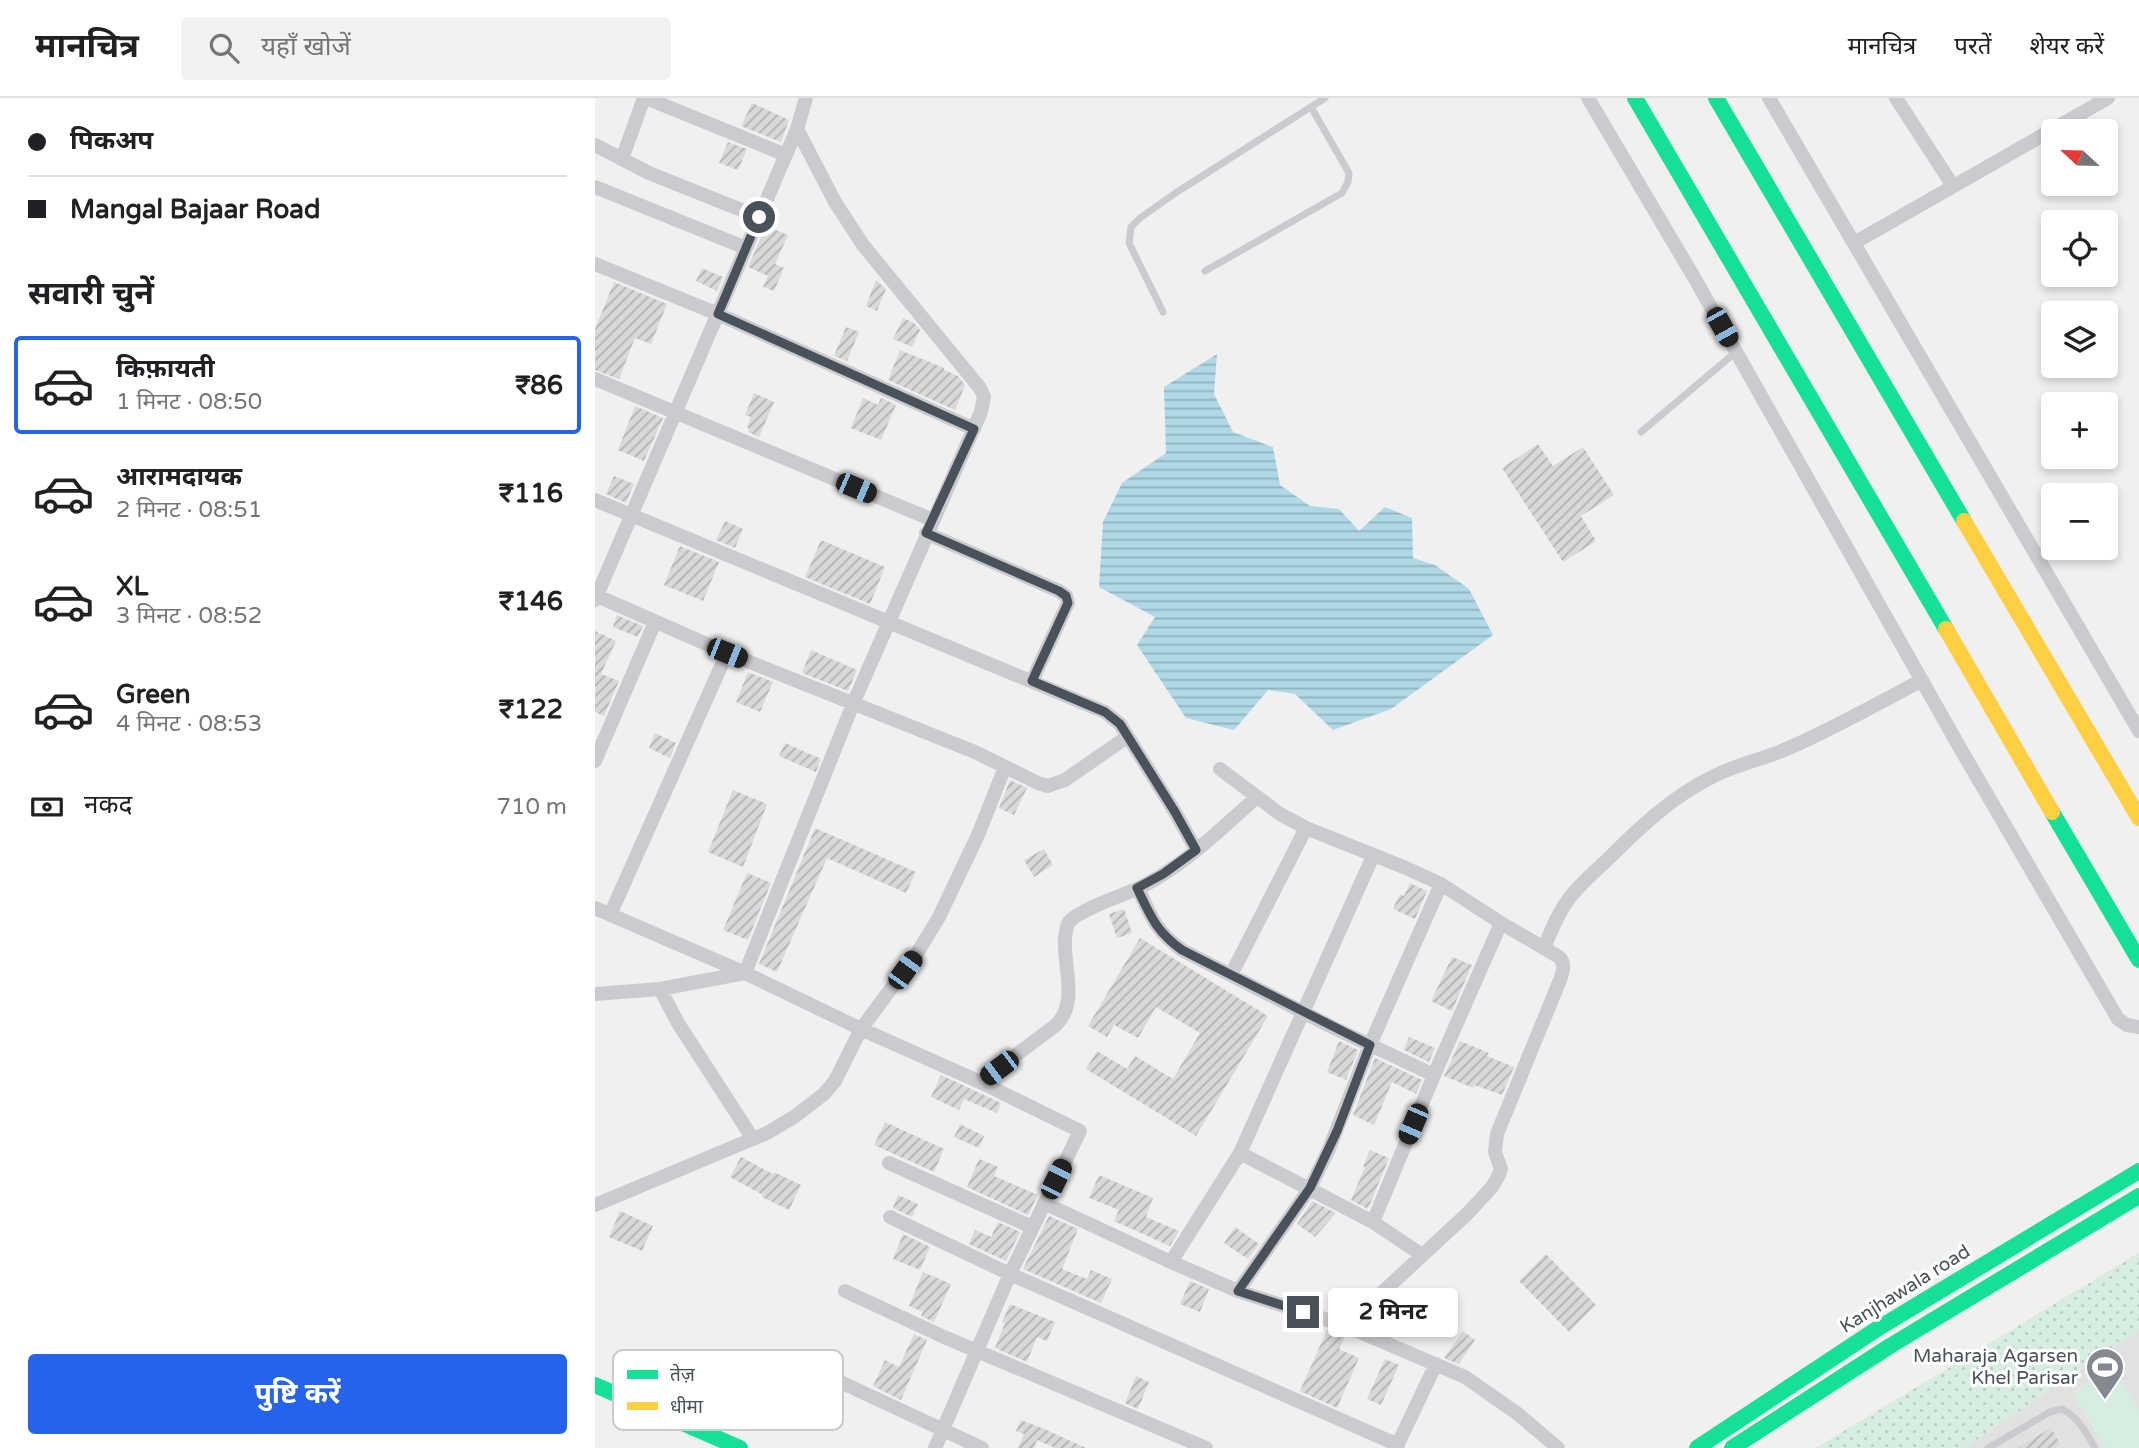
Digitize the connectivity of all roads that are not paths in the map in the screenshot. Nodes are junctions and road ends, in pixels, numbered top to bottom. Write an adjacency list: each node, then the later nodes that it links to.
1 (645, 98): 13 (street); 14 (street)
2 (806, 98): 11 (street)
3 (1325, 98): 10 (lane)
4 (1588, 98): 24 (street)
5 (1635, 98): 55 (street)
6 (1716, 98): 45 (street)
7 (1769, 98): 18 (street)
8 (1896, 98): 15 (street)
9 (2108, 98): 15 (street)
10 (1311, 107): 21 (lane); 22 (lane)
11 (797, 129): 13 (street); 27 (street)
12 (595, 145): 14 (street)
13 (786, 155): 17 (street)
14 (622, 159): 17 (street)
15 (1953, 186): 18 (street)
16 (595, 187): 19 (street)
17 (759, 217): 19 (street)
18 (1854, 243): 39 (street)
19 (746, 248): 23 (street)
20 (595, 264): 23 (street)
21 (1205, 271)
22 (1163, 312)
23 (718, 314): 26 (street); 27 (street)
24 (1736, 352): 28 (lane); 36 (street)
25 (595, 379): 26 (street)
26 (675, 413): 30 (street); 31 (street)
27 (974, 429): 31 (street)
28 (1641, 432)
29 (595, 500): 30 (street)
30 (630, 515): 32 (street); 34 (street)
31 (930, 526): 34 (street); 37 (street)
32 (596, 597): 33 (street)
33 (655, 621): 35 (street); 41 (street)
34 (889, 622): 37 (street); 38 (street)
35 (727, 653): 38 (street); 52 (street)
36 (1922, 680): 54 (street); 61 (street)
37 (1032, 681): 40 (street)
38 (853, 705): 42 (street); 56 (street)
39 (2139, 731)
40 (1127, 737): 42 (street); 47 (street)
41 (595, 761)
42 (1005, 767): 62 (street)
43 (1220, 769): 44 (street)
44 (1257, 798): 46 (street); 47 (street)
45 (2139, 818)
46 (1306, 828): 48 (street); 57 (street)
47 (1196, 850): 50 (street)
48 (1373, 856): 49 (street); 60 (street)
49 (1441, 884): 53 (street); 63 (street)
50 (1137, 888): 57 (street); 65 (street)
51 (595, 908): 52 (street)
52 (610, 915): 56 (street)
53 (1501, 923): 54 (street); 64 (street)
54 (1544, 948): 77 (street)
55 (2139, 960)
56 (745, 973): 58 (street); 62 (street)
57 (1231, 975): 60 (street)
58 (660, 989): 59 (street); 66 (street)
59 (595, 994)
60 (1304, 1012): 63 (street); 67 (street)
61 (2139, 1027)
62 (861, 1028): 65 (street); 66 (street)
63 (1370, 1045): 64 (street); 70 (street)
64 (1434, 1075): 75 (street)
65 (980, 1082): 72 (street)
66 (753, 1139): 73 (street)
67 (1240, 1153): 70 (street); 78 (street)
68 (889, 1163): 76 (street)
69 (2139, 1171): 88 (street, Kanjhawala road)
70 (1310, 1188): 75 (street); 81 (street)
71 (2139, 1196): 92 (street)
72 (1044, 1203): 76 (street); 78 (street)
73 (595, 1205)
74 (890, 1217): 79 (street)
75 (1373, 1222): 77 (street)
76 (1032, 1227): 79 (street)
77 (1422, 1255): 82 (street)
78 (1171, 1262): 81 (street)
79 (1010, 1274): 83 (street); 93 (street)
80 (845, 1291): 83 (street)
81 (1238, 1291): 82 (street)
82 (1346, 1326): 84 (street)
83 (977, 1351): 91 (street); 98 (street)
84 (1436, 1364): 93 (street); 99 (street)
85 (843, 1384): 91 (street)
86 (595, 1385): 87 (street)
87 (613, 1393)
88 (1744, 1417): 89 (street, Kanjhawala road); 92 (street)
89 (1726, 1429): 94 (street); 100 (street, Kanjhawala road)
90 (699, 1430): 95 (street)
91 (942, 1431): 96 (street); 97 (street)
92 (1758, 1441): 94 (street)
93 (1397, 1447)
94 (1735, 1447)
95 (740, 1448)
96 (935, 1448)
97 (982, 1448)
98 (1206, 1448)
99 (1558, 1448)
100 (1697, 1448)
101 (1988, 1448): 102 (lane)
102 (2095, 1448)

